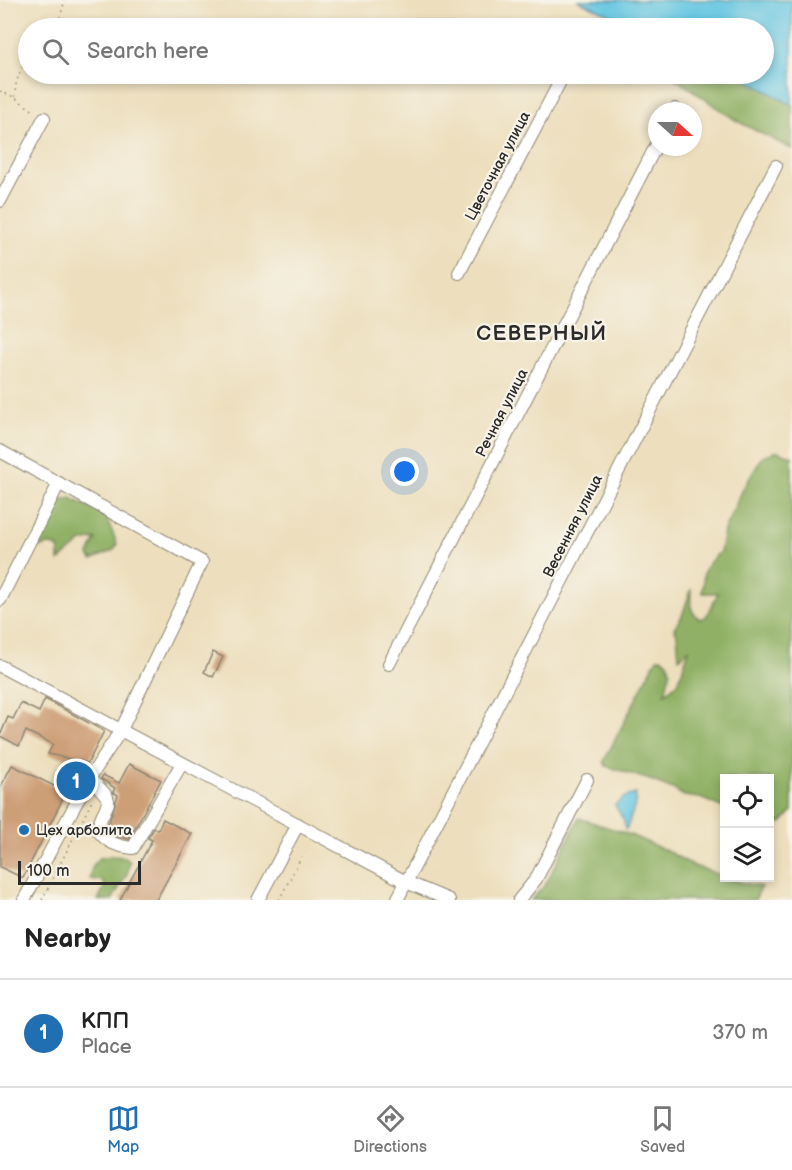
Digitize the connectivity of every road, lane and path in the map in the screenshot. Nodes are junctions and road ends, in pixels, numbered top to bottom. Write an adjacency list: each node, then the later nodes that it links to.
1 (65, 0): 2 (path)
2 (61, 18)
3 (18, 76): 6 (path)
4 (559, 84): 11 (street, Цветочная улица)
5 (0, 91): 6 (path)
6 (14, 98): 7 (path)
7 (44, 118): 10 (street)
8 (651, 156): 15 (street, Речная улица)
9 (776, 166): 24 (street, Весенняя улица)
10 (0, 201)
11 (459, 273)
12 (0, 451): 13 (street)
13 (59, 483): 14 (street); 17 (street)
14 (0, 600)
15 (389, 664)
16 (0, 666): 17 (street)
17 (121, 730): 18 (street); 19 (street)
18 (182, 763): 19 (street); 22 (street)
19 (89, 779): 25 (street)
20 (587, 780): 31 (street)
21 (92, 801): 26 (path)
22 (298, 824): 24 (street); 27 (street)
23 (304, 852): 28 (path)
24 (406, 882): 29 (street, Весенняя улица); 30 (street)
25 (24, 900)
26 (42, 900)
27 (258, 900)
28 (279, 900)
29 (397, 900)
30 (449, 900)
31 (519, 900)

